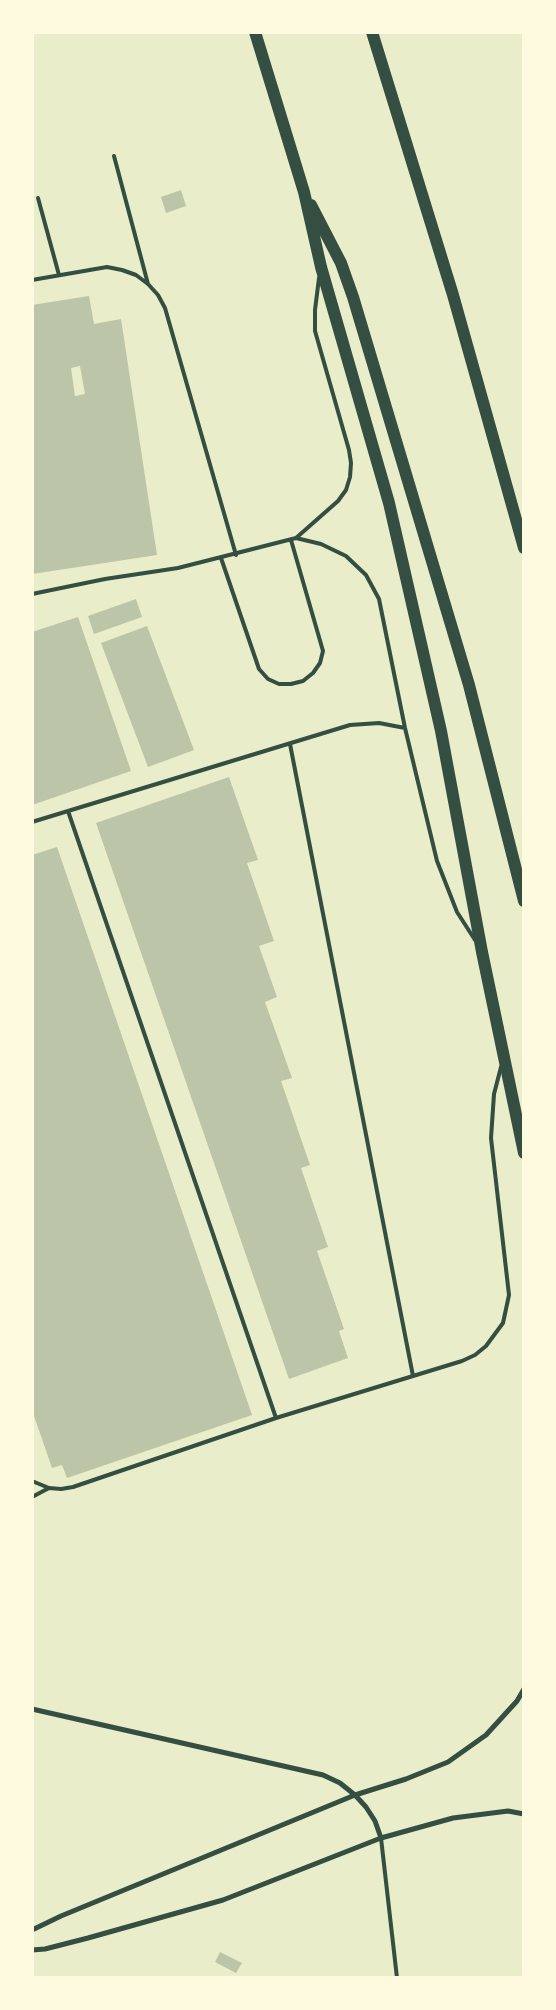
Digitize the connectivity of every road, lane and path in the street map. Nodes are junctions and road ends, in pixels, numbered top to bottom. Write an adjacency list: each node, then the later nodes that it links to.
1 (255, 32): 4 (main road)
2 (372, 32): 10 (main road)
3 (114, 156): 9 (lane)
4 (304, 192): 6 (main road); 22 (main road)
5 (38, 198): 7 (lane)
6 (321, 267): 12 (lane); 23 (main road)
7 (60, 274): 8 (lane); 9 (lane)
8 (32, 280)
9 (148, 284): 15 (lane)
10 (516, 516): 11 (main road); 14 (main road)
11 (524, 530)
12 (296, 538): 13 (lane); 18 (lane)
13 (290, 540): 15 (lane); 16 (lane)
14 (524, 548)
15 (236, 555): 16 (lane)
16 (220, 558): 17 (lane)
17 (32, 594)
18 (405, 728): 19 (lane); 23 (lane)
19 (290, 744): 20 (lane); 26 (lane)
20 (68, 811): 21 (lane); 27 (lane)
21 (32, 822)
22 (524, 901)
23 (482, 952): 24 (main road)
24 (504, 1055): 25 (main road); 26 (lane)
25 (524, 1153)
26 (413, 1376): 27 (lane)
27 (276, 1418): 29 (lane)
28 (32, 1481): 29 (lane)
29 (50, 1488): 30 (lane)
30 (32, 1498)
31 (524, 1689): 33 (street)
32 (32, 1709): 33 (street)
33 (355, 1795): 35 (street); 36 (street)
34 (524, 1814): 35 (street)
35 (382, 1838): 37 (street); 38 (lane)
36 (32, 1930)
37 (32, 1950)
38 (397, 1978)

